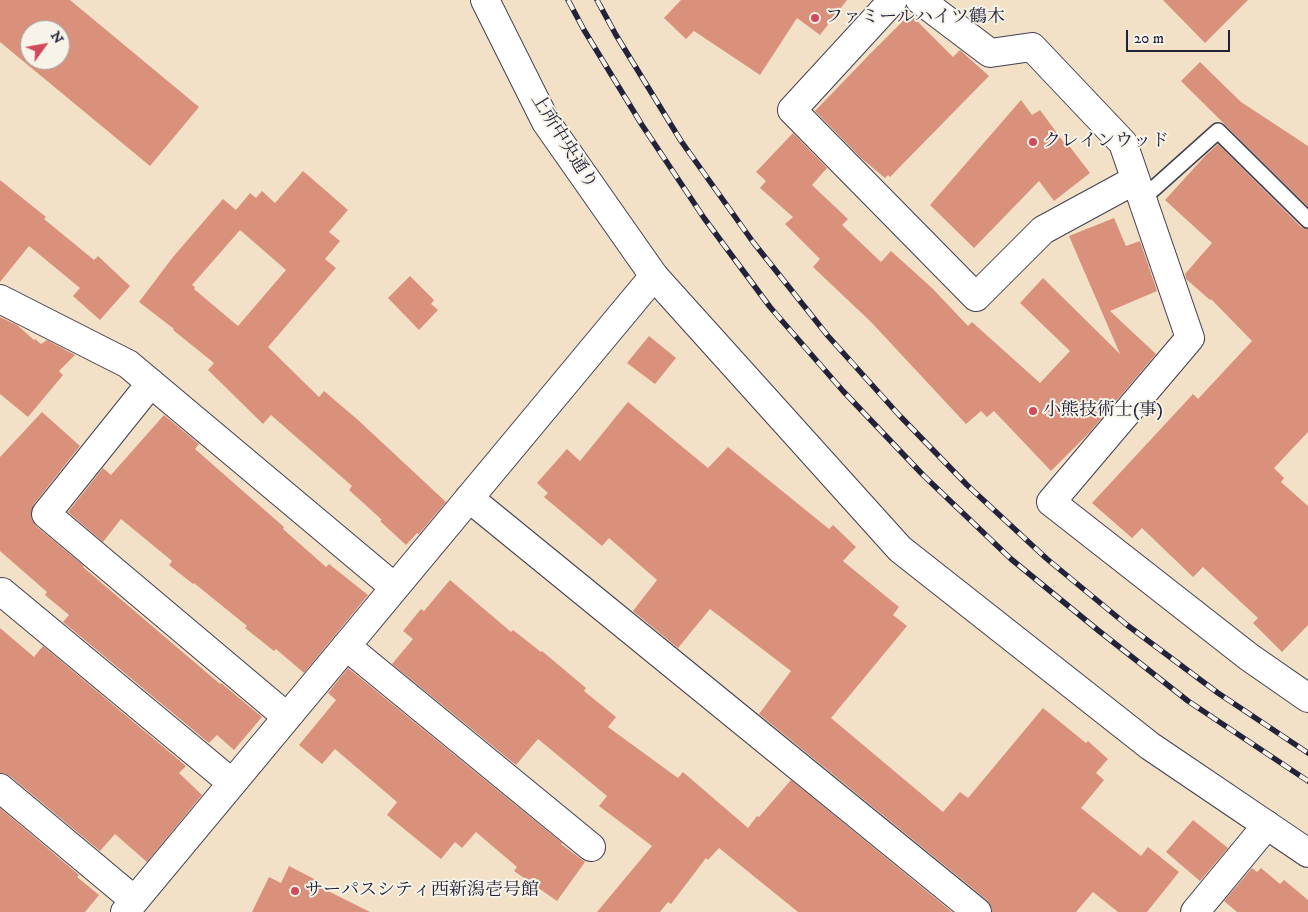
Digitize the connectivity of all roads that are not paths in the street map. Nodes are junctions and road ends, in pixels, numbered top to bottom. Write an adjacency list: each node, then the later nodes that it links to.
1 (485, 0): 6 (street, 上所中央通り)
2 (893, 0): 4 (street)
3 (920, 0): 4 (street)
4 (1138, 189): 5 (lane); 13 (street)
5 (1308, 220)
6 (654, 276): 9 (street); 17 (street, 上所中央通り)
7 (0, 299): 8 (street)
8 (151, 384): 10 (street); 14 (street)
9 (469, 498): 10 (street); 21 (street)
10 (394, 587): 12 (street)
11 (0, 595): 15 (street)
12 (346, 646): 14 (street); 18 (street)
13 (1308, 698)
14 (287, 717): 15 (street)
15 (232, 783): 20 (street)
16 (0, 788): 20 (street)
17 (1267, 825): 19 (street, 上所中央通り); 22 (street)
18 (591, 848)
19 (1308, 853)
20 (130, 906)
21 (978, 912)
22 (1196, 912)

